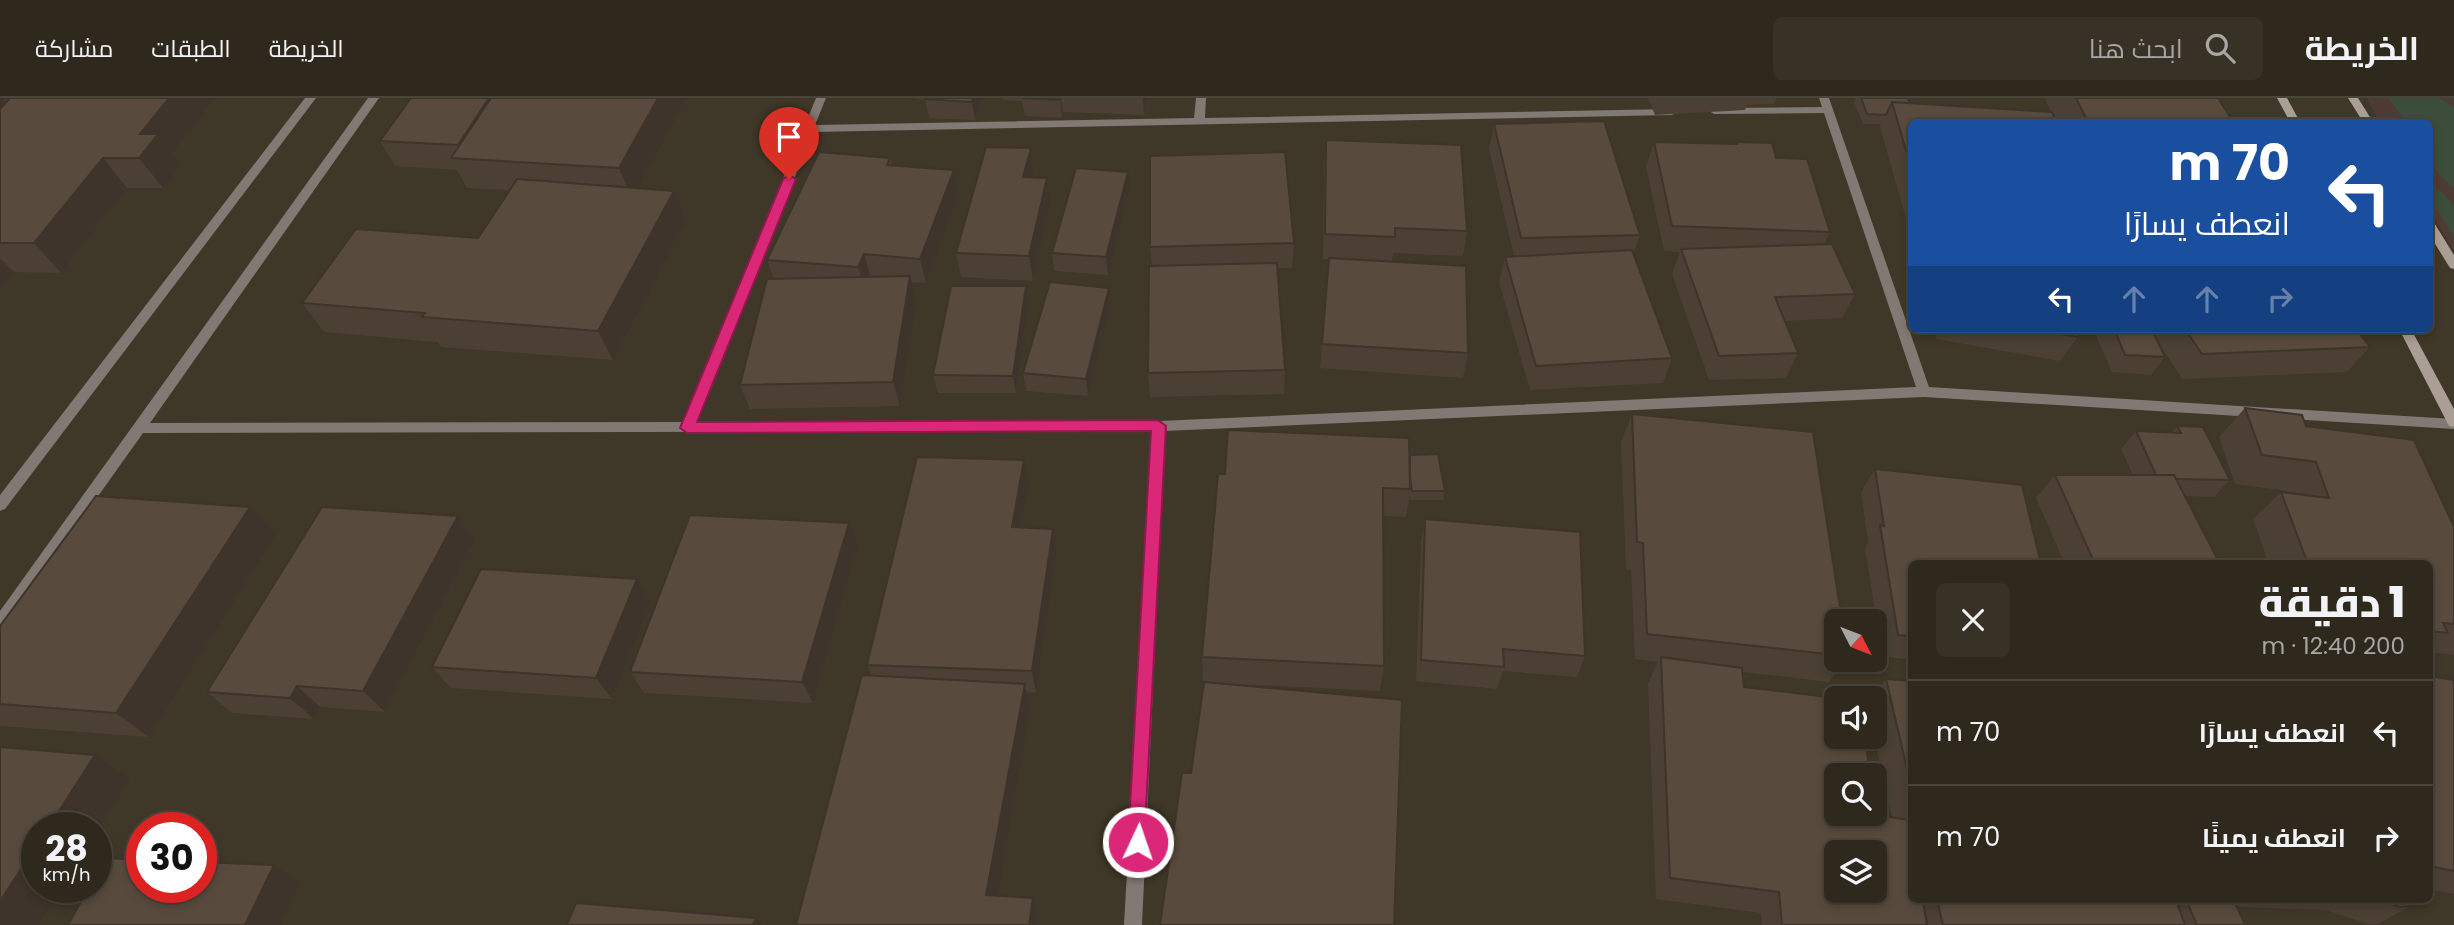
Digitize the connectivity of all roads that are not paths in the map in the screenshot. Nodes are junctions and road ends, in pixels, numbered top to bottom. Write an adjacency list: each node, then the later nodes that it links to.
1 (311, 98): 22 (street)
2 (374, 98): 20 (street)
3 (821, 98): 13 (street)
4 (1201, 98): 12 (street)
5 (2282, 98): 10 (main road)
6 (2353, 98): 11 (main road)
7 (1826, 104): 9 (street); 17 (street)
8 (1689, 111): 12 (street)
9 (1703, 111)
10 (2293, 119)
11 (2366, 119)
12 (1199, 120): 13 (street)
13 (809, 129): 21 (street)
14 (2433, 231): 15 (main road)
15 (2454, 265)
16 (2407, 333): 18 (main road)
17 (1924, 392): 18 (street); 19 (street)
18 (2454, 423)
19 (1158, 426): 21 (street); 24 (street)
20 (139, 428): 21 (street); 23 (street)
21 (687, 428)
22 (0, 505)
23 (0, 623)
24 (1133, 925)

